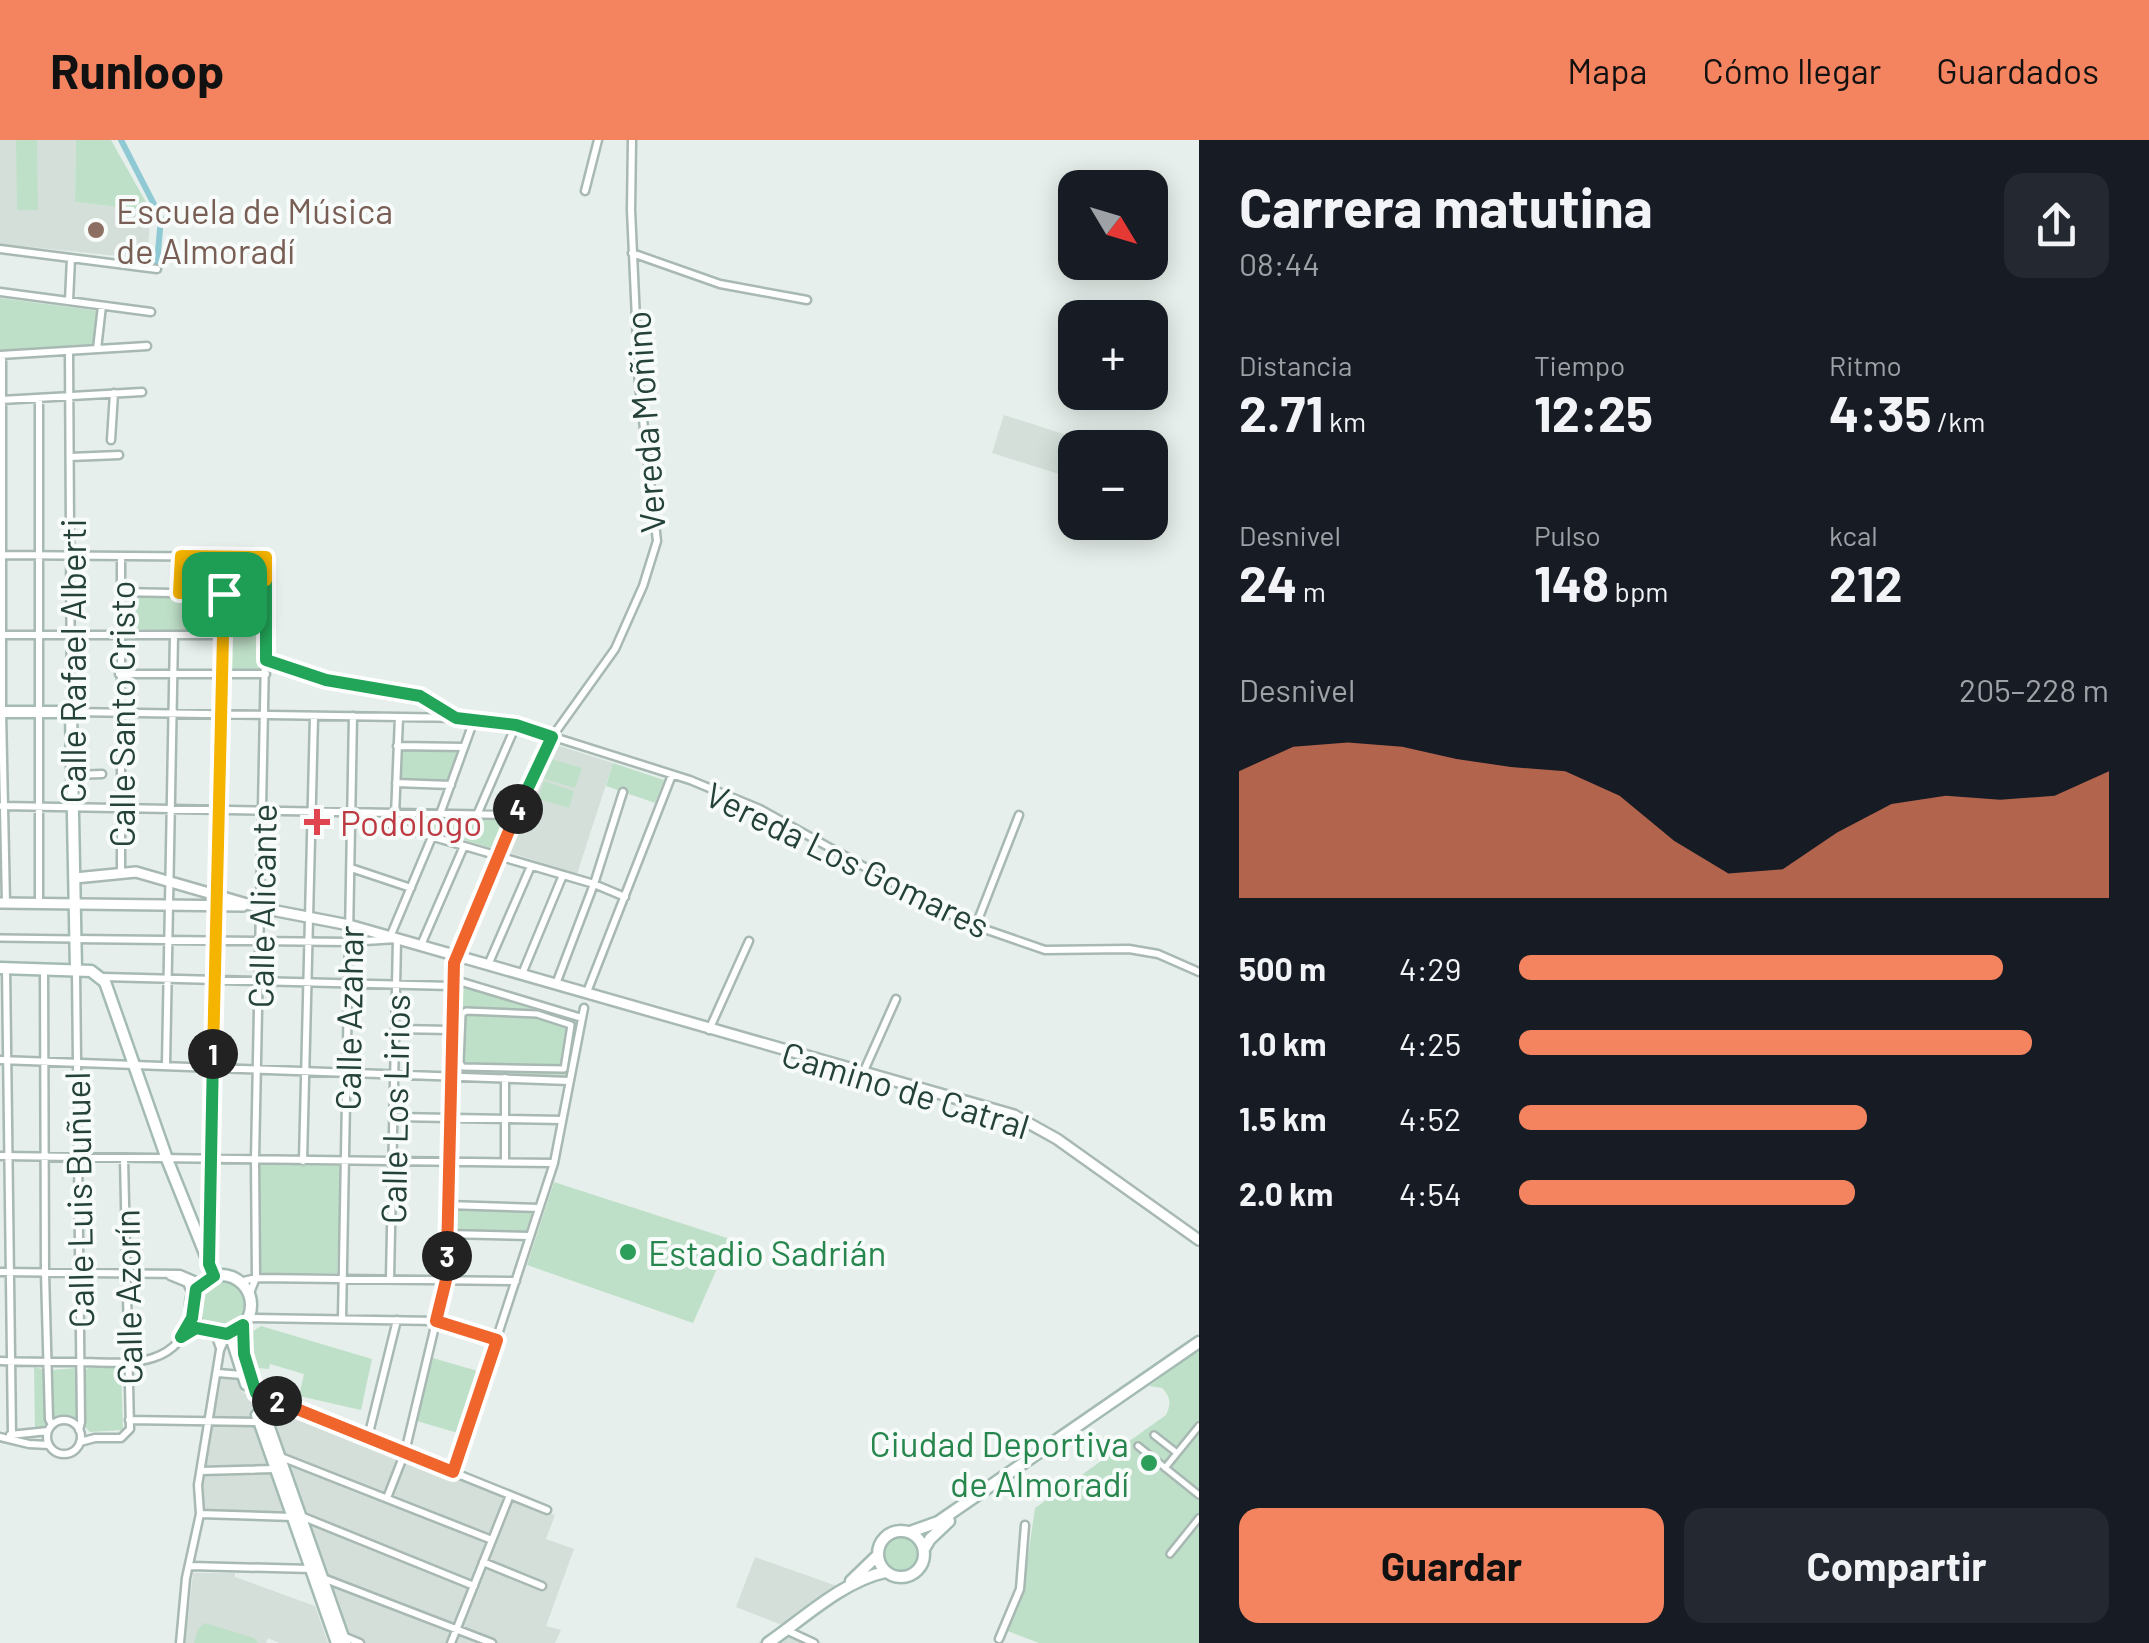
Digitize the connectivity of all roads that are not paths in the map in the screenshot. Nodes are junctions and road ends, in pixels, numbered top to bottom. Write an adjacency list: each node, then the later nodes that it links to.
1 (598, 140): 3 (street)
2 (632, 140): 5 (street, Vereda Moñino)
3 (586, 191)
4 (0, 249): 6 (street)
5 (632, 253): 9 (street); 56 (street, Vereda Moñino)
6 (71, 258): 7 (street); 10 (street)
7 (157, 269)
8 (0, 292): 10 (street)
9 (808, 300)
10 (69, 302): 11 (street)
11 (102, 306): 12 (street); 14 (street)
12 (151, 312)
13 (147, 346): 14 (street)
14 (97, 350): 15 (street)
15 (69, 352): 16 (street); 19 (street, Calle Rafael Alberti)
16 (1, 355): 21 (street)
17 (142, 392): 18 (street)
18 (114, 393): 19 (street); 22 (street)
19 (72, 394): 20 (street); 24 (street, Calle Rafael Alberti)
20 (40, 398): 21 (street); 26 (street)
21 (1, 400): 25 (street)
22 (110, 440)
23 (119, 455): 24 (street)
24 (70, 457): 27 (street, Calle Rafael Alberti)
25 (1, 555): 26 (street); 32 (street)
26 (40, 556): 27 (street); 33 (street)
27 (72, 556): 28 (street); 36 (street, Calle Rafael Alberti)
28 (121, 556): 29 (street); 30 (street, Calle Santo Cristo)
29 (181, 556): 31 (street); 38 (street, Calle Alicante)
30 (119, 592): 31 (street); 34 (street, Calle Santo Cristo)
31 (179, 593): 37 (street)
32 (2, 635): 33 (street); 44 (street)
33 (40, 635): 36 (street); 43 (street)
34 (119, 635): 35 (street); 36 (street); 39 (street, Calle Santo Cristo)
35 (174, 635): 37 (street); 40 (street)
36 (72, 636): 45 (street, Calle Rafael Alberti)
37 (223, 636): 41 (street)
38 (266, 660): 42 (street, Calle Alicante); 53 (street)
39 (119, 674): 40 (street); 46 (street, Calle Santo Cristo)
40 (174, 674): 41 (street); 47 (street)
41 (223, 674): 42 (street); 48 (street)
42 (266, 674): 49 (street, Calle Alicante)
43 (38, 711): 44 (main road); 45 (main road); 66 (street)
44 (1, 712): 65 (street)
45 (72, 712): 46 (street, Vereda Los Gomares); 60 (main road, Calle Rafael Alberti)
46 (119, 712): 47 (street, Vereda Los Gomares); 68 (street, Calle Santo Cristo)
47 (173, 713): 48 (street, Vereda Los Gomares); 69 (street)
48 (222, 714): 49 (street, Vereda Los Gomares); 70 (street)
49 (266, 715): 50 (street, Vereda Los Gomares); 71 (street, Calle Alicante)
50 (314, 716): 51 (street, Vereda Los Gomares); 73 (street)
51 (354, 716): 52 (street, Vereda Los Gomares); 72 (street, Calle Azahar)
52 (398, 717): 53 (street, Vereda Los Gomares); 57 (street)
53 (456, 718): 54 (street, Vereda Los Gomares)
54 (474, 720): 55 (street, Vereda Los Gomares); 58 (street)
55 (516, 725): 56 (street, Vereda Los Gomares); 76 (street)
56 (552, 737): 61 (street, Vereda Los Gomares); 78 (street, Vereda Moñino)
57 (398, 746): 58 (street); 62 (street)
58 (464, 747): 63 (street)
59 (102, 774): 60 (street)
60 (72, 775): 67 (main road, Calle Rafael Alberti)
61 (672, 775): 91 (street); 100 (street, Vereda Los Gomares)
62 (396, 784): 63 (street); 74 (street)
63 (451, 785): 75 (street)
64 (623, 792): 89 (street)
65 (2, 806): 66 (street); 93 (street)
66 (39, 806): 67 (street); 94 (street)
67 (73, 807): 68 (street); 87 (main road, Calle Rafael Alberti)
68 (119, 808): 69 (street); 85 (street, Calle Santo Cristo)
69 (171, 809): 70 (street); 88 (street)
70 (220, 811): 71 (street); 92 (street)
71 (264, 812): 73 (street); 97 (street, Calle Alicante)
72 (352, 813): 73 (street); 74 (street); 79 (street); 84 (street, Calle Azahar)
73 (312, 814): 98 (street)
74 (395, 814): 75 (street); 79 (street)
75 (440, 814): 76 (street)
76 (478, 815): 78 (street)
77 (1019, 815): 100 (street)
78 (515, 816): 82 (street, Vereda Moñino)
79 (394, 826): 80 (street)
80 (432, 836): 81 (street); 90 (street)
81 (464, 846): 82 (street); 110 (street)
82 (499, 856): 83 (street); 111 (street, Vereda Moñino)
83 (531, 866): 86 (street); 112 (street)
84 (350, 868): 90 (street); 99 (street, Calle Azahar)
85 (121, 873): 87 (street); 88 (street)
86 (563, 875): 89 (street); 117 (street)
87 (74, 878): 95 (main road, Calle Rafael Alberti)
88 (170, 881): 92 (street); 96 (street)
89 (594, 884): 91 (street); 126 (street)
90 (411, 888): 103 (street)
91 (625, 897): 127 (street)
92 (217, 900): 96 (street); 97 (street, Camino de Catral); 105 (street)
93 (3, 903): 94 (street)
94 (39, 904): 95 (street)
95 (75, 904): 96 (street); 102 (main road, Calle Rafael Alberti)
96 (169, 905): 104 (street)
97 (258, 907): 98 (street, Camino de Catral); 106 (street, Calle Alicante)
98 (309, 918): 99 (street, Camino de Catral); 107 (street)
99 (350, 925): 103 (street, Camino de Catral); 109 (street, Calle Azahar)
100 (976, 926): 116 (street, Vereda Los Gomares)
101 (0, 938): 102 (street)
102 (75, 938): 104 (street); 115 (main road, Calle Rafael Alberti)
103 (394, 938): 109 (street); 110 (street, Camino de Catral); 125 (street, Calle Los Lirios)
104 (168, 940): 105 (street); 119 (street)
105 (216, 940): 106 (street); 120 (street)
106 (260, 941): 107 (street); 121 (street, Calle Alicante)
107 (308, 941): 109 (street); 122 (street)
108 (749, 941): 134 (street)
109 (349, 942): 124 (street, Calle Azahar)
110 (421, 945): 111 (street, Camino de Catral)
111 (457, 956): 112 (street, Camino de Catral); 123 (street, Vereda Moñino)
112 (488, 964): 117 (street, Camino de Catral)
113 (3, 968): 114 (main road); 135 (street)
114 (44, 969): 115 (main road); 136 (street)
115 (76, 970): 118 (main road); 137 (street, Calle Luis Buñuel)
116 (1199, 972)
117 (522, 974): 126 (street, Camino de Catral)
118 (101, 977): 119 (street); 138 (main road)
119 (168, 979): 120 (street); 139 (street)
120 (215, 980): 121 (street); 140 (street)
121 (260, 981): 122 (street); 141 (street, Calle Alicante)
122 (308, 982): 124 (street); 142 (street)
123 (452, 982): 125 (street); 130 (street); 133 (street, Vereda Moñino)
124 (348, 983): 125 (street); 143 (street, Calle Azahar)
125 (396, 984): 132 (street, Calle Los Lirios)
126 (556, 984): 127 (street, Camino de Catral)
127 (587, 993): 134 (street, Camino de Catral)
128 (896, 999): 145 (street)
129 (584, 1008): 130 (street)
130 (582, 1018): 148 (street)
131 (573, 1028): 131 (street)
132 (396, 1029): 133 (street); 144 (street, Calle Los Lirios)
133 (450, 1030): 146 (street, Vereda Moñino)
134 (708, 1030): 145 (street, Camino de Catral)
135 (3, 1060): 136 (street); 153 (street)
136 (44, 1062): 137 (street); 154 (street)
137 (76, 1062): 138 (street); 155 (street, Calle Luis Buñuel)
138 (133, 1064): 139 (street); 157 (main road)
139 (166, 1066): 140 (street)
140 (212, 1067): 141 (street); 158 (street)
141 (258, 1069): 142 (street); 159 (street, Calle Alicante)
142 (305, 1071): 143 (street); 160 (street)
143 (346, 1072): 144 (street); 161 (street, Calle Azahar)
144 (394, 1074): 146 (street); 149 (street, Calle Los Lirios)
145 (863, 1074): 171 (street, Camino de Catral)
146 (450, 1076): 147 (street); 150 (street, Vereda Moñino)
147 (505, 1078): 148 (street); 151 (street)
148 (569, 1081): 152 (street)
149 (394, 1118): 150 (street); 162 (street, Calle Los Lirios)
150 (449, 1118): 151 (street); 163 (street, Vereda Moñino)
151 (505, 1119): 152 (street); 164 (street)
152 (562, 1120): 165 (street)
153 (4, 1156): 154 (street); 166 (street)
154 (44, 1157): 155 (street); 175 (street)
155 (80, 1158): 156 (street); 176 (street, Calle Luis Buñuel)
156 (124, 1158): 157 (street); 177 (street, Calle Azorín)
157 (167, 1159): 158 (street); 172 (main road)
158 (210, 1160): 159 (street); 172 (street)
159 (255, 1160): 160 (street); 179 (street, Calle Alicante)
160 (303, 1160): 161 (street)
161 (345, 1161): 162 (street); 181 (street, Calle Azahar)
162 (393, 1162): 163 (street); 182 (street, Calle Los Lirios)
163 (448, 1162): 164 (street); 167 (street, Vereda Moñino)
164 (505, 1163): 165 (street)
165 (554, 1163): 168 (street)
166 (4, 1206): 174 (street)
167 (448, 1206): 168 (street); 169 (street, Vereda Moñino)
168 (539, 1208): 170 (street)
169 (447, 1234): 170 (street); 183 (street, Vereda Moñino)
170 (530, 1236): 184 (street)
171 (1199, 1240)
172 (206, 1259): 180 (main road)
173 (0, 1272): 174 (street)
174 (10, 1273): 175 (street); 199 (street)
175 (45, 1273): 176 (street); 200 (street)
176 (80, 1274): 177 (street); 201 (street, Calle Luis Buñuel)
177 (125, 1275): 178 (street); 202 (street, Calle Azorín)
178 (168, 1276): 180 (street); 187 (street)
179 (256, 1278): 181 (street); 185 (street); 186 (street)
180 (207, 1279): 185 (main road); 187 (main road)
181 (342, 1279): 182 (street); 189 (street, Calle Azahar)
182 (390, 1280): 183 (street)
183 (446, 1280): 184 (street); 192 (street, Vereda Moñino)
184 (516, 1281): 196 (street)
185 (240, 1282): 186 (main road)
186 (249, 1295): 191 (main road)
187 (192, 1296): 188 (main road)
188 (192, 1313): 193 (main road); 195 (street)
189 (342, 1320): 190 (street); 191 (street)
190 (397, 1320): 192 (street); 213 (street)
191 (245, 1321): 194 (main road); 205 (main road)
192 (436, 1321): 196 (street); 219 (street, Vereda Moñino)
193 (202, 1328): 194 (main road); 195 (street)
194 (224, 1334): 203 (street); 204 (main road)
195 (181, 1337): 202 (street)
196 (497, 1340): 225 (street)
197 (1199, 1342): 229 (main road)
198 (0, 1362): 199 (street)
199 (10, 1362): 200 (street); 214 (street)
200 (48, 1362): 201 (street); 210 (street)
201 (81, 1362): 202 (street); 211 (street, Calle Luis Buñuel)
202 (128, 1364): 206 (street, Calle Azorín)
203 (218, 1373): 204 (street); 207 (street)
204 (243, 1376): 208 (main road)
205 (256, 1393): 213 (street); 221 (main road)
206 (129, 1420): 207 (street); 215 (street, Calle Azorín)
207 (210, 1422): 208 (street); 224 (street)
208 (260, 1422): 223 (main road)
209 (1199, 1426): 220 (street)
210 (50, 1428): 211 (street); 214 (street); 217 (street)
211 (79, 1430): 215 (street); 216 (street)
212 (1154, 1435): 220 (street)
213 (368, 1437): 219 (street)
214 (15, 1438): 217 (street)
215 (95, 1438): 216 (street)
216 (80, 1442): 217 (street)
217 (49, 1445)
218 (1138, 1446): 222 (street)
219 (404, 1452): 225 (street); 228 (street, Vereda Moñino)
220 (1177, 1453): 222 (street)
221 (280, 1456): 228 (street); 232 (main road)
222 (1165, 1468): 227 (street)
223 (276, 1469): 224 (street); 232 (main road)
224 (201, 1471): 231 (street)
225 (453, 1472): 226 (street)
226 (510, 1495): 230 (street); 236 (street)
227 (1199, 1496)
228 (388, 1498): 236 (street)
229 (972, 1500): 235 (main road); 237 (main road)
230 (547, 1510)
231 (200, 1514): 232 (street); 241 (street)
232 (297, 1516): 242 (main road); 244 (main road); 245 (street)
233 (1199, 1518): 238 (street)
234 (1025, 1526): 250 (street)
235 (910, 1532): 237 (main road); 239 (main road)
236 (492, 1540): 240 (street)
237 (924, 1549): 243 (main road)
238 (1170, 1554)
239 (878, 1555): 243 (main road); 247 (main road)
240 (483, 1562): 245 (street); 246 (street)
241 (190, 1566): 242 (street); 252 (street)
242 (311, 1569): 251 (main road)
243 (885, 1572): 247 (main road)
244 (322, 1577): 248 (street); 251 (main road)
245 (474, 1586): 248 (street)
246 (542, 1586)
247 (828, 1601): 249 (main road)
248 (457, 1629): 254 (street); 255 (street)
249 (786, 1630): 256 (main road); 257 (street)
250 (999, 1639)
251 (342, 1641): 253 (street)
252 (180, 1643)
253 (360, 1643)
254 (451, 1643)
255 (492, 1643)
256 (768, 1643)
257 (814, 1643)

